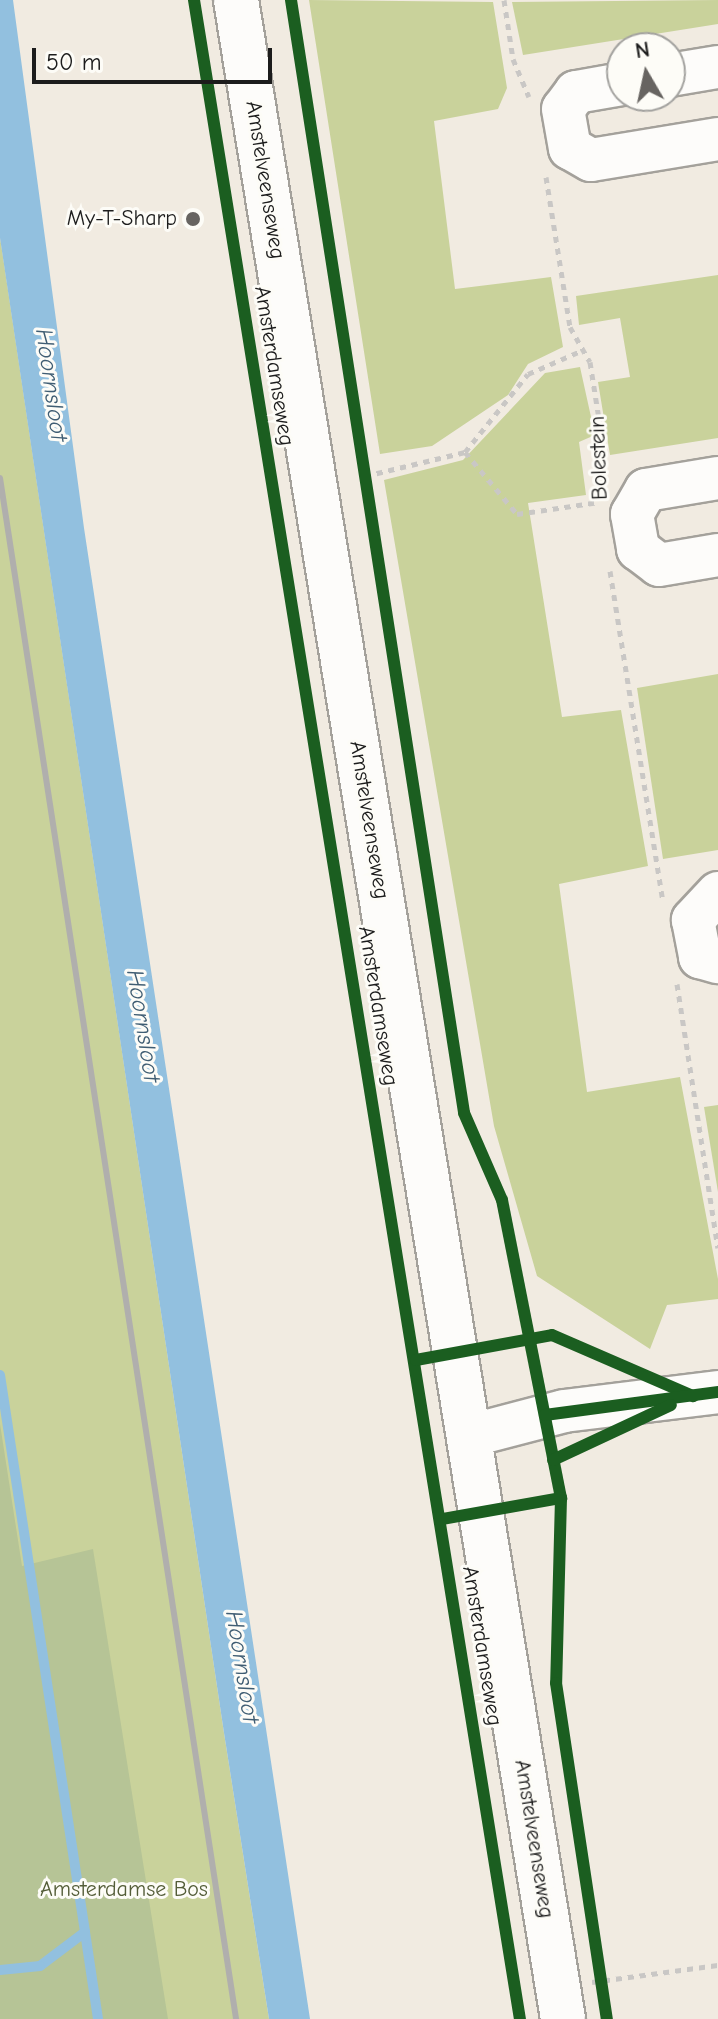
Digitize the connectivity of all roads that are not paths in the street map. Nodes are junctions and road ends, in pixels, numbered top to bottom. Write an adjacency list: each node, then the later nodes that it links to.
1 (236, 0): 11 (main road, Amstelveenseweg)
2 (718, 67): 3 (street)
3 (686, 72)
4 (606, 87): 5 (street)
5 (718, 139)
6 (718, 478): 7 (street, Bolestein)
7 (718, 555)
8 (693, 913): 9 (street)
9 (718, 962)
10 (718, 1392): 11 (street)
11 (469, 1436): 12 (main road, Amstelveenseweg)
12 (580, 1995)

